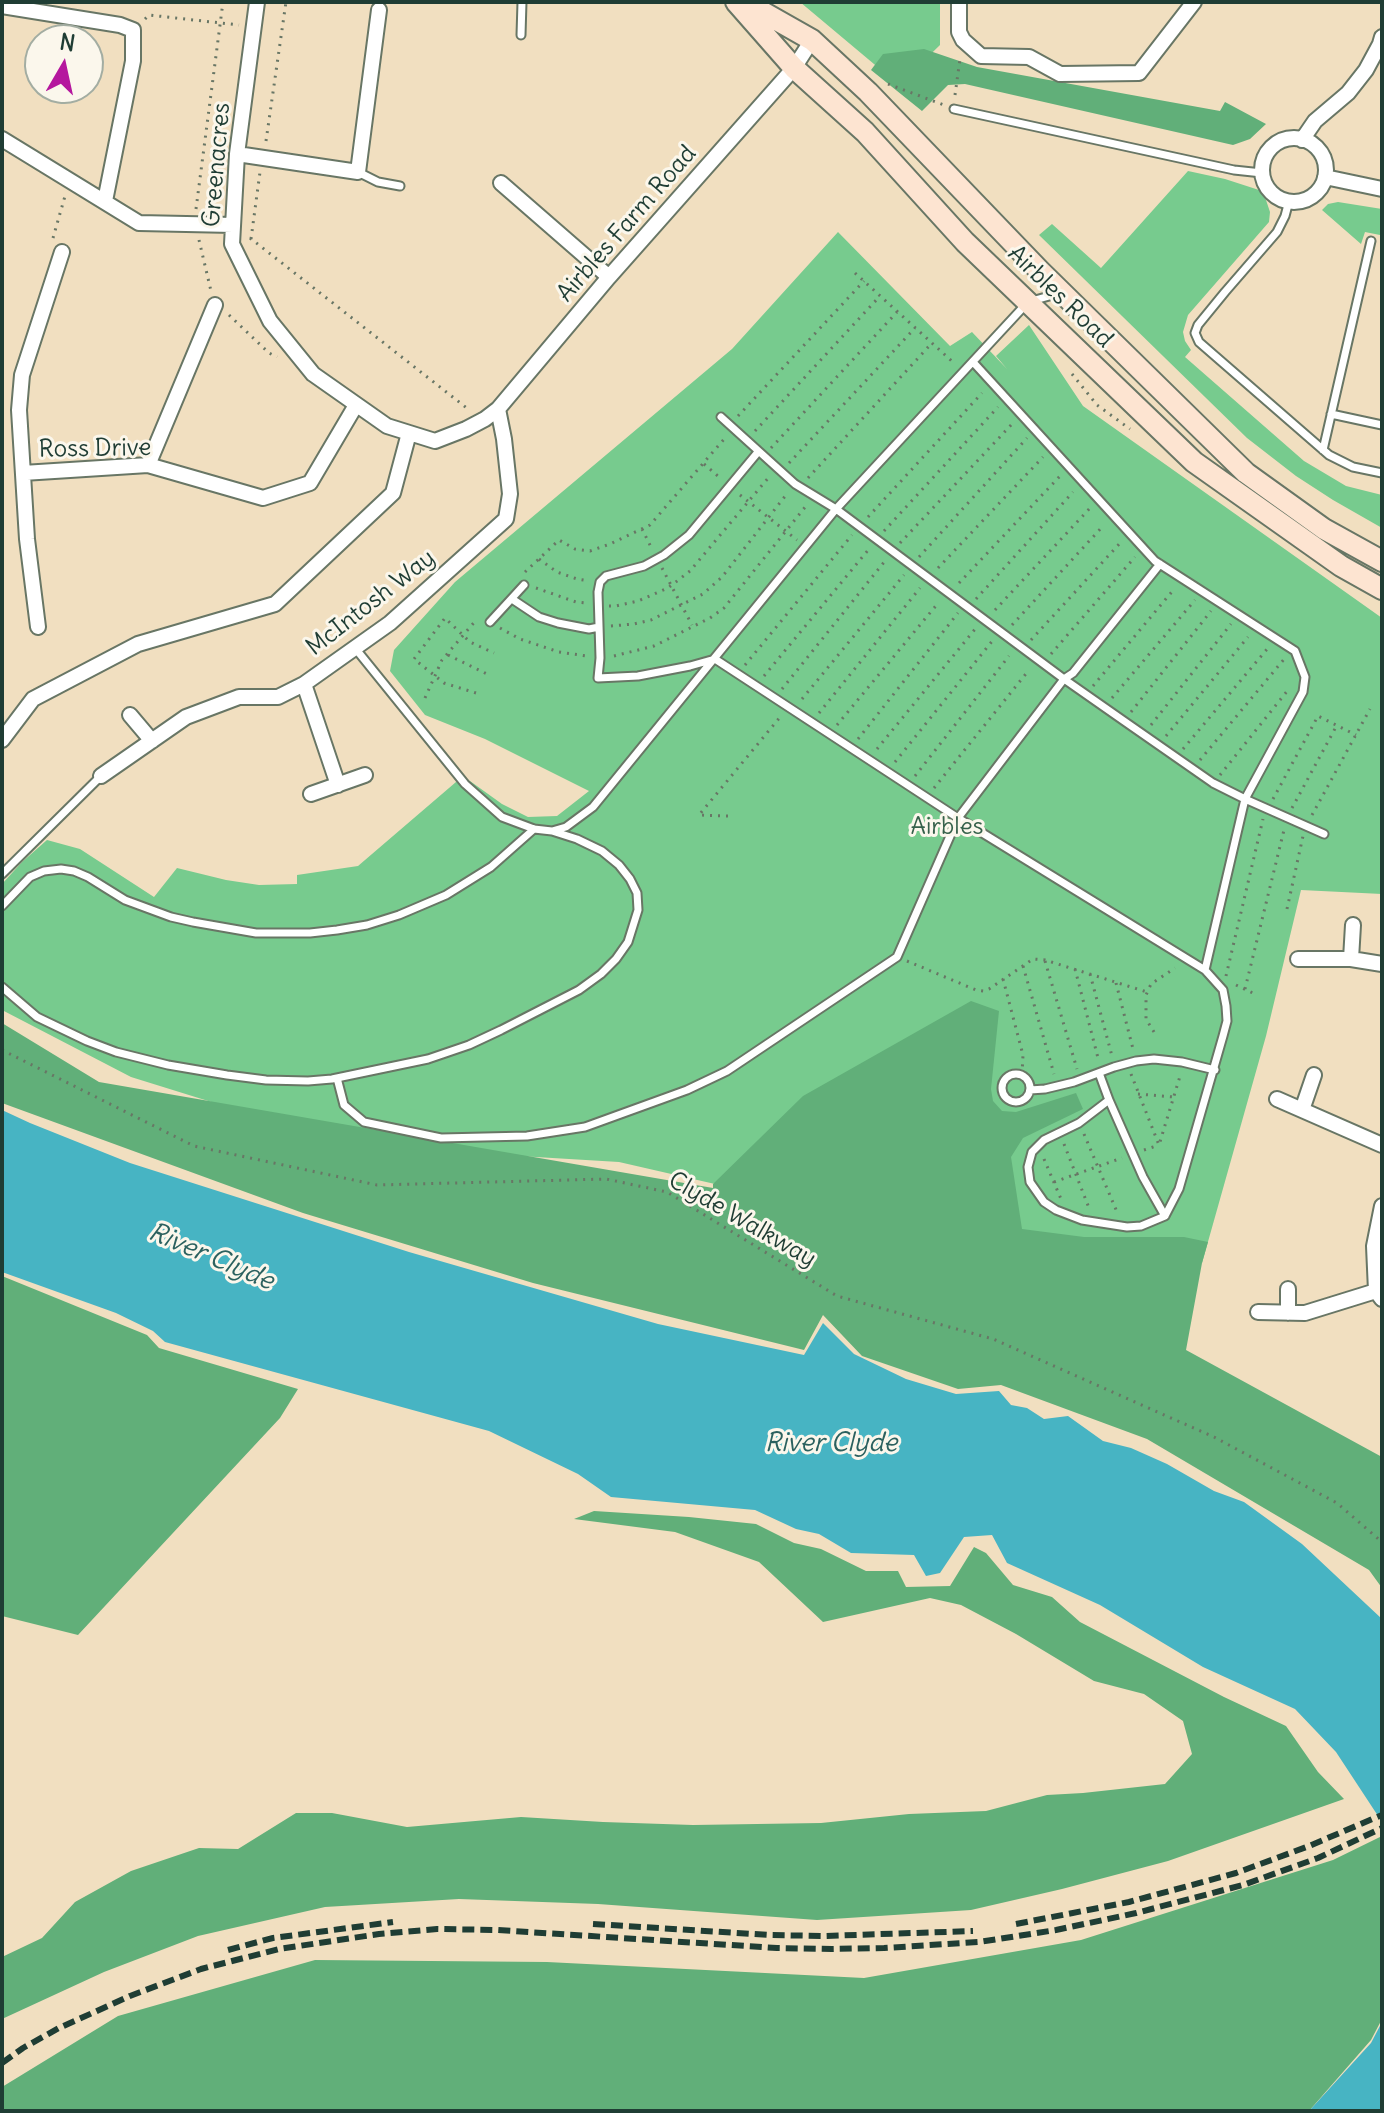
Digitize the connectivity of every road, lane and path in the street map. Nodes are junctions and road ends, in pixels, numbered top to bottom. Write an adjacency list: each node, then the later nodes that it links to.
1 (257, 2): 10 (street, Greenacres)
2 (286, 2): 22 (path)
3 (522, 2): 12 (lane)
4 (736, 2): 16 (main road, Airbles Road)
5 (745, 2): 13 (main road, Airbles Road)
6 (959, 2): 14 (street)
7 (1194, 2): 14 (street)
8 (2, 6): 11 (street)
9 (379, 10): 23 (street)
10 (254, 27): 11 (path); 21 (street, Greenacres)
11 (133, 30): 30 (street)
12 (521, 35)
13 (812, 40): 16 (street, Airbles Farm Road); 17 (main road, Airbles Road)
14 (963, 40): 18 (path)
15 (1381, 42): 20 (street)
16 (794, 68): 37 (street, Airbles Farm Road); 41 (main road, Airbles Road)
17 (868, 92): 18 (path); 39 (main road, Airbles Road)
18 (954, 109): 24 (lane)
19 (2, 139): 26 (street)
20 (1302, 140): 24 (street); 25 (street)
21 (237, 154): 22 (street); 32 (street, Greenacres)
22 (262, 158): 23 (street); 33 (path)
23 (358, 172): 28 (lane)
24 (1262, 173): 31 (street)
25 (1325, 177): 29 (street); 31 (street)
26 (70, 180): 30 (street); 35 (path)
27 (501, 183): 37 (street)
28 (400, 186)
29 (1382, 189)
30 (105, 201): 32 (street)
31 (1289, 201): 58 (lane)
32 (233, 225): 33 (path); 48 (street, Greenacres)
33 (251, 239): 52 (path)
34 (1371, 241): 50 (lane)
35 (62, 252): 63 (street)
36 (855, 273): 38 (path)
37 (609, 277): 49 (street, Airbles Farm Road)
38 (864, 281): 40 (path); 54 (path)
39 (1062, 293): 41 (lane); 81 (main road, Airbles Road)
40 (880, 296): 43 (path); 57 (path)
41 (1028, 302): 46 (lane); 87 (main road, Airbles Road)
42 (215, 305): 61 (street)
43 (897, 312): 44 (path); 59 (path)
44 (915, 328): 45 (path); 62 (path)
45 (931, 344): 47 (path); 66 (path)
46 (973, 362): 47 (lane); 65 (lane)
47 (964, 372): 71 (lane)
48 (356, 405): 56 (street, Greenacres); 61 (street, Ross Drive)
49 (498, 409): 52 (street, Airbles Farm Road); 105 (street, McIntosh Way)
50 (1331, 414): 53 (lane); 58 (lane)
51 (721, 417): 54 (lane)
52 (485, 419): 55 (street, Airbles Farm Road)
53 (1382, 425)
54 (732, 426): 57 (lane); 60 (path)
55 (466, 429): 56 (street, Greenacres)
56 (409, 433): 128 (street)
57 (746, 440): 59 (lane)
58 (1323, 450): 64 (lane)
59 (760, 454): 62 (lane); 67 (lane)
60 (704, 464): 67 (path); 74 (path)
61 (148, 465): 63 (street, Ross Drive)
62 (778, 470): 66 (lane); 70 (path)
63 (23, 473): 98 (street)
64 (1382, 473)
65 (1083, 482): 69 (lane); 93 (path)
66 (797, 485): 68 (lane); 73 (path)
67 (729, 486): 70 (path); 80 (lane)
68 (814, 496): 71 (lane); 75 (path)
69 (1099, 499): 72 (lane); 95 (path)
70 (749, 502): 73 (path); 86 (path)
71 (836, 509): 77 (lane); 93 (lane)
72 (1114, 515): 76 (lane); 101 (path)
73 (768, 517): 75 (path); 92 (path)
74 (642, 529): 79 (path); 80 (path)
75 (786, 531): 77 (path); 100 (path)
76 (1130, 533): 78 (lane); 104 (path)
77 (805, 547): 110 (lane)
78 (1143, 547): 82 (lane); 111 (path)
79 (539, 559): 84 (path); 85 (path)
80 (657, 559): 84 (lane); 86 (path)
81 (1382, 561)
82 (1160, 564): 83 (lane); 115 (lane)
83 (1183, 579): 88 (lane); 118 (path)
84 (600, 582): 91 (lane)
85 (524, 585): 89 (lane); 91 (path)
86 (672, 585): 91 (path); 92 (path)
87 (1382, 589)
88 (1203, 591): 90 (lane); 121 (path)
89 (512, 599): 96 (lane); 99 (lane)
90 (1219, 602): 94 (lane); 124 (path)
91 (599, 605): 99 (lane)
92 (682, 605): 99 (path); 100 (path)
93 (966, 606): 95 (lane); 131 (path)
94 (1239, 614): 97 (lane); 126 (path)
95 (984, 620): 101 (lane); 133 (path)
96 (490, 622): 102 (path); 109 (path)
97 (1256, 626): 103 (lane); 130 (path)
98 (38, 627)
99 (599, 627): 109 (lane)
100 (693, 627): 109 (path)
101 (1002, 633): 104 (lane); 135 (path)
102 (462, 636): 107 (path); 108 (path); 114 (path)
103 (1276, 639): 106 (lane); 132 (path)
104 (1020, 646): 111 (lane); 140 (path)
105 (355, 648): 116 (street, McIntosh Way); 149 (lane)
106 (1292, 649): 112 (lane); 134 (path)
107 (494, 653)
108 (447, 654): 113 (path); 114 (path)
109 (600, 658): 110 (lane)
110 (715, 659): 120 (lane); 150 (lane)
111 (1040, 661): 115 (lane); 142 (path)
112 (1303, 672): 138 (path); 143 (lane)
113 (487, 674)
114 (435, 675): 117 (path); 119 (path)
115 (1064, 679): 118 (lane); 146 (lane)
116 (304, 684): 129 (street, McIntosh Way); 139 (street)
117 (476, 693)
118 (1086, 694): 121 (lane)
119 (425, 698)
120 (788, 707): 131 (lane); 145 (path)
121 (1104, 707): 124 (lane)
122 (1370, 709): 127 (path)
123 (130, 715): 129 (street)
124 (1124, 721): 126 (lane)
125 (1337, 725): 127 (path); 144 (path); 147 (path)
126 (1143, 734): 130 (lane)
127 (1356, 735): 148 (path)
128 (2, 740)
129 (152, 741): 137 (street, McIntosh Way)
130 (1158, 745): 132 (lane)
131 (851, 748): 133 (lane)
132 (1176, 757): 134 (lane)
133 (868, 759): 135 (lane)
134 (1193, 769): 138 (lane)
135 (887, 772): 140 (lane)
136 (365, 775): 139 (street)
137 (101, 776): 152 (lane, McIntosh Way)
138 (1213, 783): 143 (lane)
139 (338, 785): 141 (street)
140 (908, 785): 142 (lane)
141 (311, 794)
142 (927, 797): 146 (lane)
143 (1245, 799): 144 (lane); 164 (lane)
144 (1267, 808): 147 (lane); 168 (path)
145 (728, 816)
146 (958, 818): 156 (lane); 160 (lane)
147 (1287, 818): 148 (lane); 171 (path)
148 (1305, 826): 151 (lane); 154 (path)
149 (534, 829): 150 (lane); 153 (lane)
150 (552, 831): 184 (lane)
151 (1324, 834)
152 (2, 874)
153 (2, 906)
154 (1287, 909)
155 (1353, 925): 158 (street)
156 (897, 957): 166 (path); 184 (lane)
157 (1298, 959): 158 (street)
158 (1351, 959): 161 (street)
159 (1045, 960): 162 (path); 163 (path); 185 (path)
160 (1189, 960): 164 (lane); 172 (path)
161 (1382, 964)
162 (1023, 966): 166 (path); 186 (path)
163 (1075, 969): 165 (path); 181 (path)
164 (1205, 970): 167 (lane)
165 (1090, 974): 169 (path); 179 (path)
166 (1003, 979): 182 (path)
167 (1215, 980): 168 (path); 180 (lane)
168 (1225, 981): 171 (path)
169 (1116, 983): 172 (path); 176 (path)
170 (2, 987): 184 (lane)
171 (1245, 989): 173 (path)
172 (1147, 992): 174 (path)
173 (1257, 995)
174 (1154, 1032)
175 (2, 1050): 211 (path, Clyde Walkway)
176 (1136, 1061): 177 (lane); 178 (lane)
177 (1184, 1062): 180 (lane); 189 (path)
178 (1126, 1063): 179 (lane); 188 (path)
179 (1114, 1067): 181 (lane)
180 (1215, 1070): 204 (lane)
181 (1100, 1073): 185 (lane); 191 (lane)
182 (1022, 1075): 187 (lane); 187 (lane)
183 (1314, 1075): 192 (street)
184 (337, 1078)
185 (1080, 1080): 186 (lane)
186 (1058, 1086): 187 (lane)
187 (1030, 1090)
188 (1138, 1094): 189 (path); 195 (path)
189 (1174, 1097): 195 (path)
190 (1277, 1099): 192 (street)
191 (1109, 1100): 193 (lane); 198 (lane)
192 (1302, 1110): 196 (street)
193 (1079, 1123): 194 (lane); 199 (path)
194 (1059, 1133): 197 (lane); 200 (path)
195 (1159, 1145): 198 (path)
196 (1382, 1145)
197 (1034, 1151): 201 (path); 203 (lane)
198 (1133, 1154): 199 (path); 204 (lane)
199 (1098, 1166): 200 (path); 206 (path)
200 (1076, 1174): 201 (path); 205 (path)
201 (1054, 1182): 203 (path)
202 (1382, 1206): 208 (street)
203 (1060, 1211): 205 (lane)
204 (1165, 1216): 206 (lane)
205 (1094, 1222): 206 (lane)
206 (1123, 1226)
207 (1288, 1289): 210 (street)
208 (1379, 1295): 210 (street)
209 (1258, 1312): 210 (street)
210 (1288, 1313)
211 (1382, 1542)

